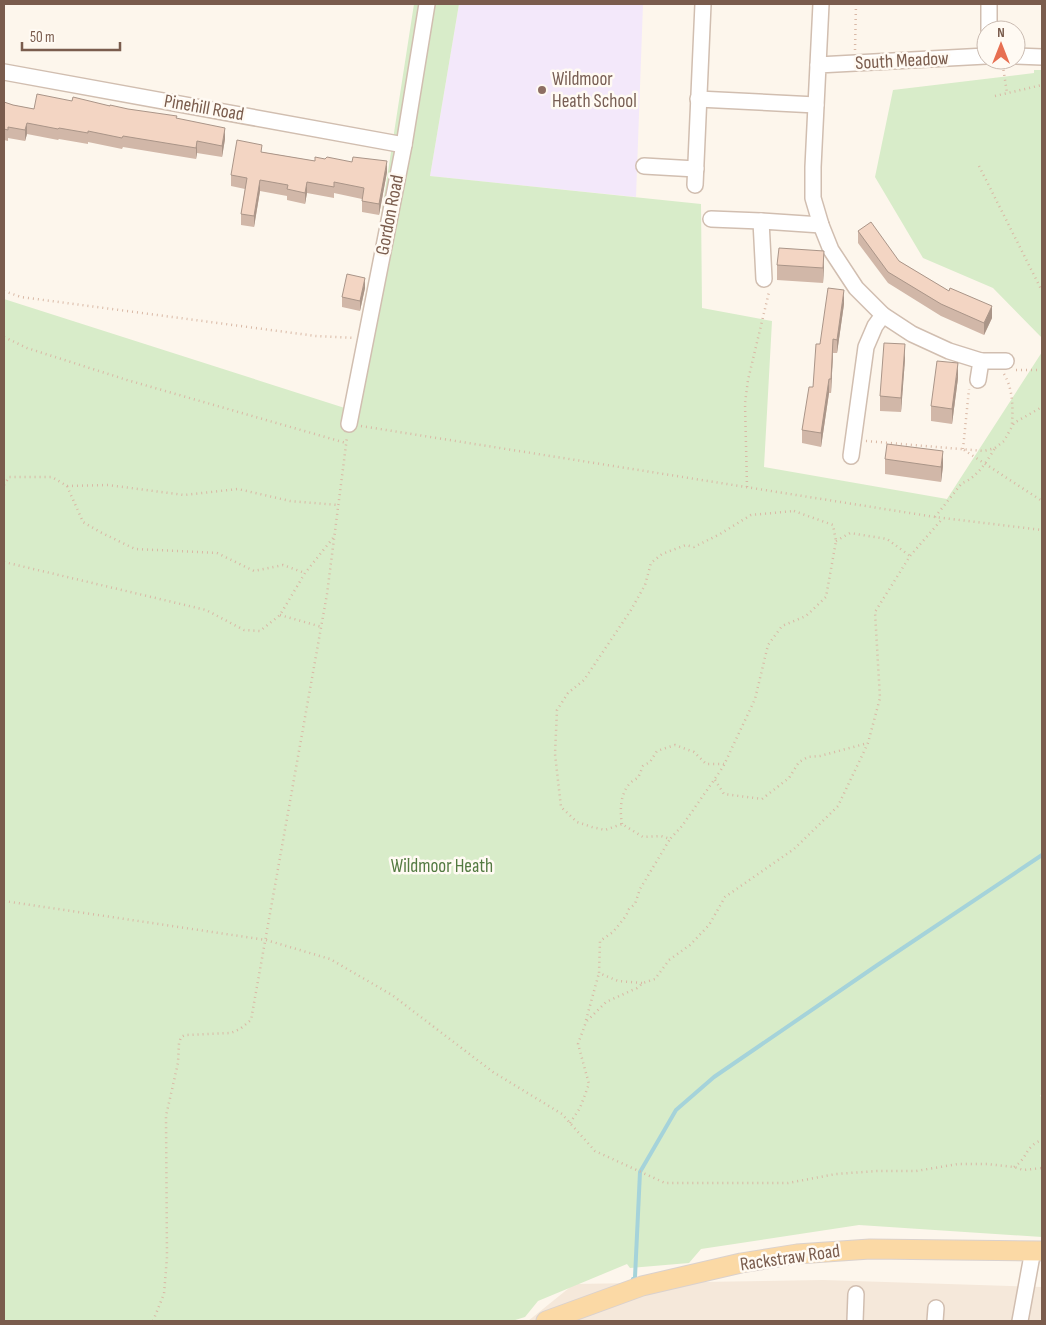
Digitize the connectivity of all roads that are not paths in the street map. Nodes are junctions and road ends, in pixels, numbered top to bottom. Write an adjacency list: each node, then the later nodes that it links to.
1 (427, 4): 13 (street, Gordon Road)
2 (703, 4): 11 (street)
3 (821, 4): 9 (street)
4 (989, 4): 5 (street)
5 (989, 20)
6 (1026, 56): 8 (street)
7 (976, 57): 9 (street, South Meadow)
8 (1042, 57)
9 (818, 65): 12 (street)
10 (4, 72): 13 (street, Pinehill Road)
11 (698, 99): 12 (street); 15 (street)
12 (816, 105): 19 (street)
13 (404, 144): 25 (street, Gordon Road)
14 (644, 166): 15 (street)
15 (696, 169): 16 (street)
16 (695, 185)
17 (711, 219): 18 (street)
18 (760, 221): 19 (street); 20 (street)
19 (821, 224): 21 (street)
20 (768, 282)
21 (883, 315): 22 (street); 26 (street)
22 (981, 361): 23 (street); 24 (street)
23 (1006, 361)
24 (978, 380)
25 (349, 424)
26 (851, 456)
27 (1037, 1251): 29 (main road, Rackstraw Road); 31 (street)
28 (856, 1294): 30 (street)
29 (546, 1321)
30 (855, 1321)
31 (1020, 1321)

